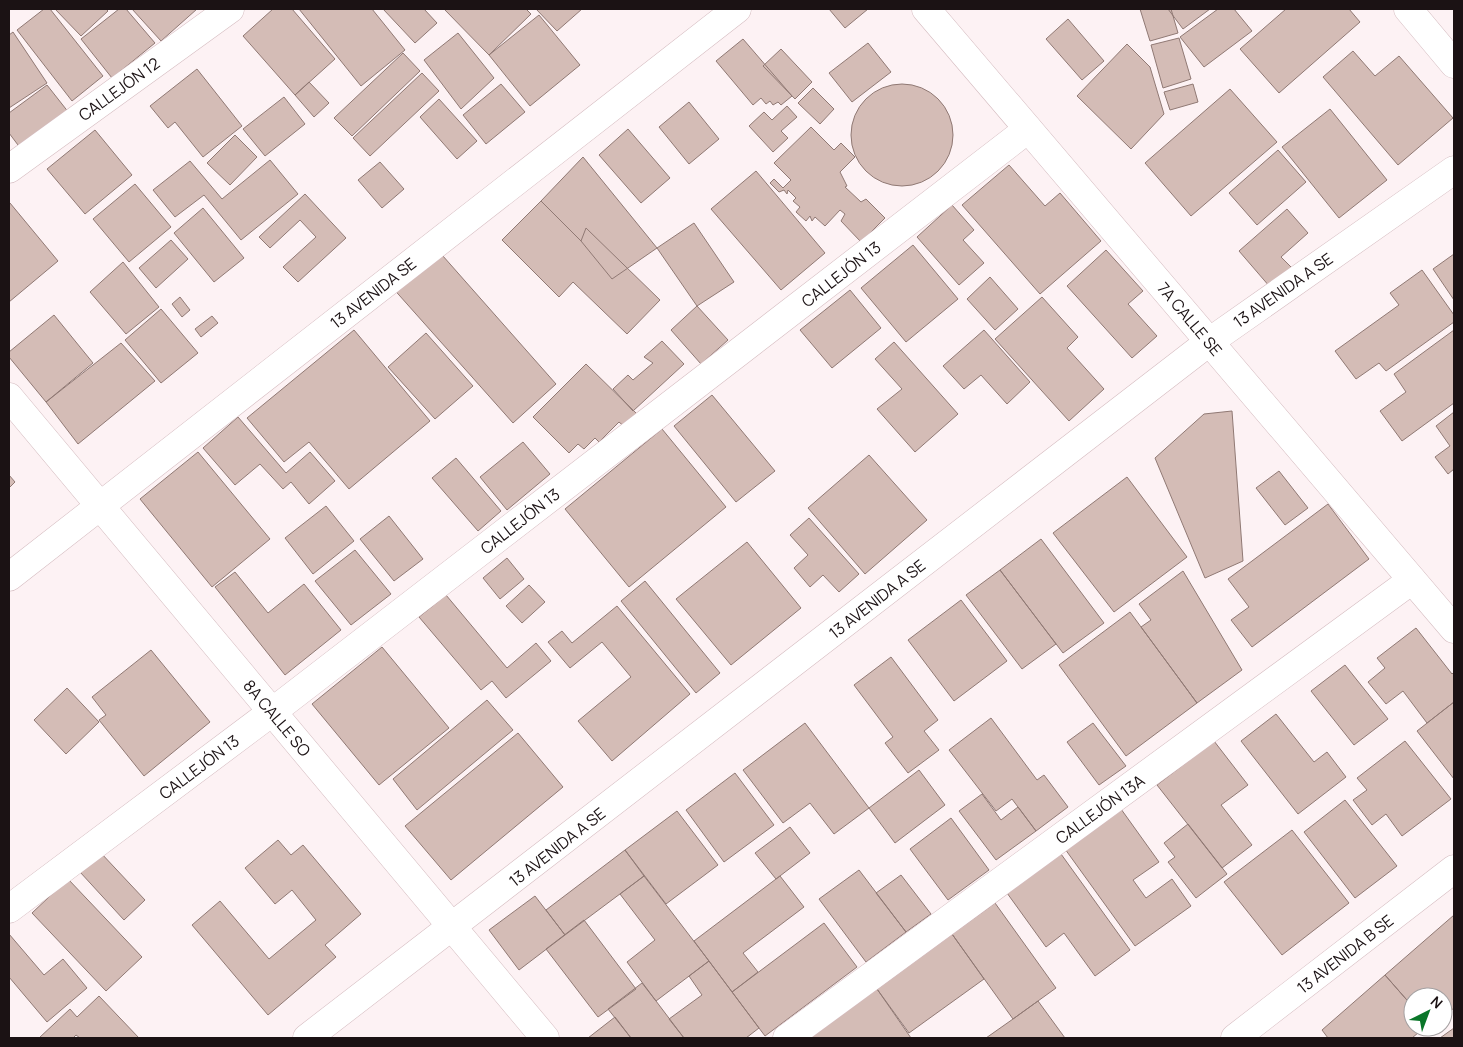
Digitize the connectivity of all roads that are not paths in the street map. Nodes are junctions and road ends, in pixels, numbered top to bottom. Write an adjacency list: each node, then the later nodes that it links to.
1 (230, 9): 7 (street, CALLEJÓN 12)
2 (737, 9): 11 (street, 13 AVENIDA SE)
3 (926, 9): 6 (street, 7A CALLE SE)
4 (1408, 9): 5 (street)
5 (1454, 64)
6 (1028, 129): 9 (street, 7A CALLE SE); 15 (street, CALLEJÓN 13)
7 (9, 169)
8 (1454, 170): 9 (street, 13 AVENIDA A SE)
9 (1209, 342): 13 (street, 7A CALLE SE); 18 (street, 13 AVENIDA A SE)
10 (9, 397): 11 (street, 8A CALLE SO)
11 (100, 506): 12 (street, 13 AVENIDA SE); 15 (street, 8A CALLE SO)
12 (9, 577)
13 (1412, 580): 14 (street, 7A CALLE SE); 21 (street, CALLEJÓN 13A)
14 (1454, 629)
15 (272, 712): 17 (street, CALLEJÓN 13); 18 (street, 8A CALLE SO)
16 (1454, 869): 22 (street, 13 AVENIDA B SE)
17 (9, 909)
18 (452, 928): 19 (street, 13 AVENIDA A SE); 20 (street, 8A CALLE SO)
19 (307, 1038)
20 (544, 1038)
21 (787, 1038)
22 (1235, 1038)

